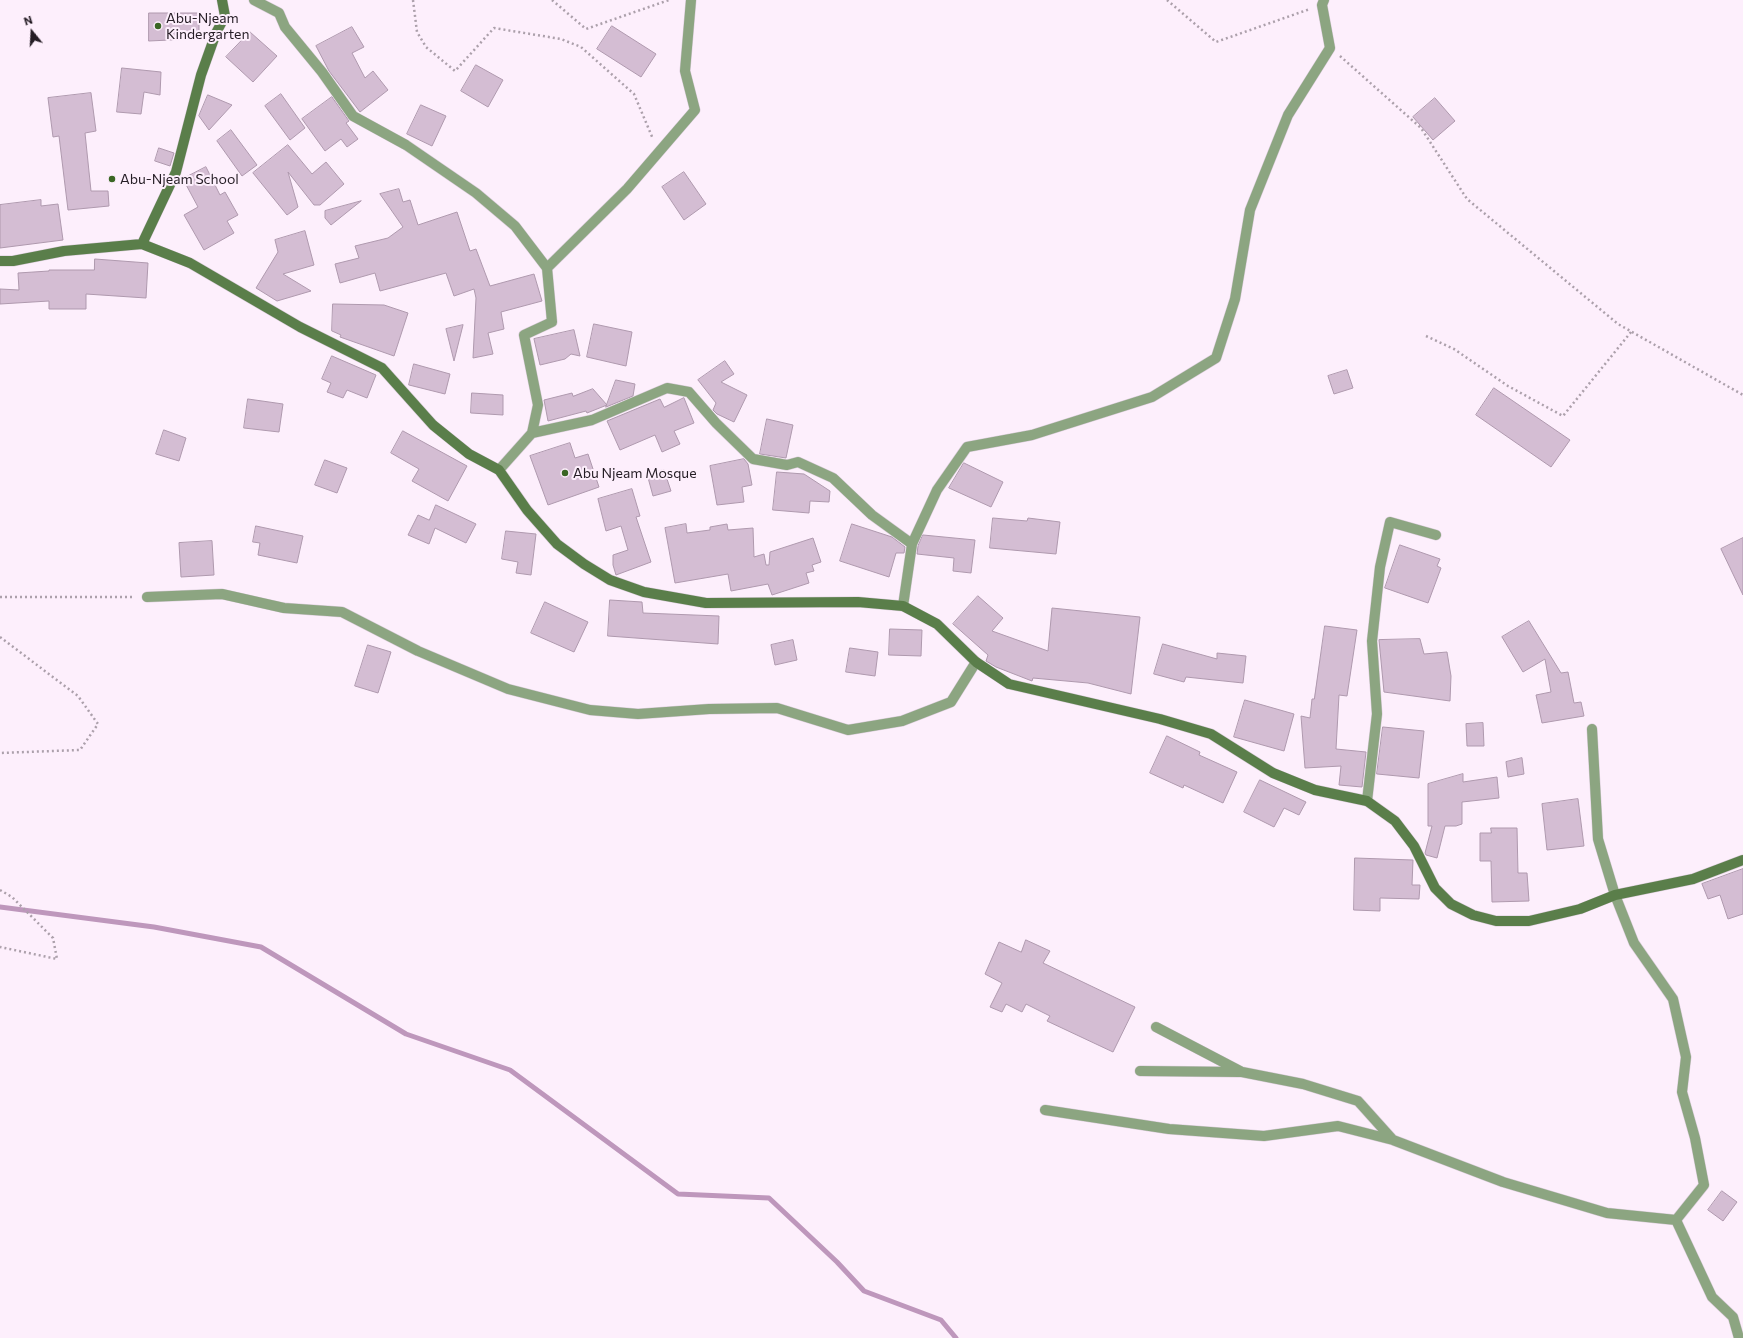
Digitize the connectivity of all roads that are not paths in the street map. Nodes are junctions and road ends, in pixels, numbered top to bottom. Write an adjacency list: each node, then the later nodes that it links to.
1 (222, 0): 5 (street)
2 (254, 0): 7 (street)
3 (691, 0): 7 (street)
4 (1323, 2): 11 (street)
5 (142, 244): 6 (street); 9 (street)
6 (0, 261)
7 (547, 268): 8 (street)
8 (532, 433): 9 (street); 11 (street)
9 (499, 470): 13 (street)
10 (1436, 535): 16 (street)
11 (912, 544): 13 (street)
12 (147, 597): 14 (street)
13 (903, 606): 14 (street)
14 (976, 662): 16 (street)
15 (1592, 729): 18 (street)
16 (1367, 801): 18 (street)
17 (1743, 860): 18 (street)
18 (1615, 895): 24 (street)
19 (1156, 1027): 21 (street)
20 (1140, 1071): 21 (street)
21 (1242, 1072): 23 (street)
22 (1045, 1110): 23 (street)
23 (1393, 1140): 24 (street)
24 (1676, 1220): 25 (street)
25 (1739, 1338)

